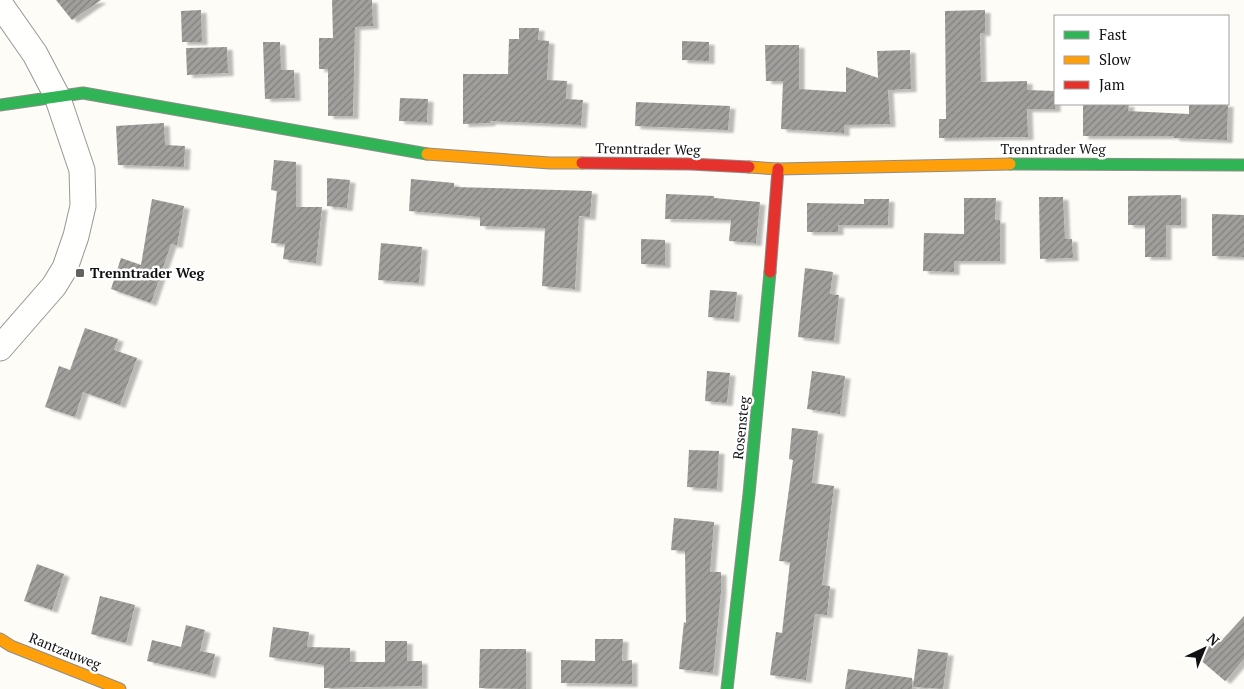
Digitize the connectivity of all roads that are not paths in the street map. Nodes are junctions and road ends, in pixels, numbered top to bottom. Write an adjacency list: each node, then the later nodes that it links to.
1 (0, 4): 2 (street)
2 (57, 96): 3 (street, Trenntrader Weg); 5 (street, Trenntrader Weg); 6 (street)
3 (0, 106)
4 (1244, 165): 5 (street, Trenntrader Weg)
5 (778, 169): 9 (street, Rosensteg)
6 (0, 348)
7 (0, 639): 8 (street, Rantzauweg)
8 (120, 689)
9 (727, 689)

